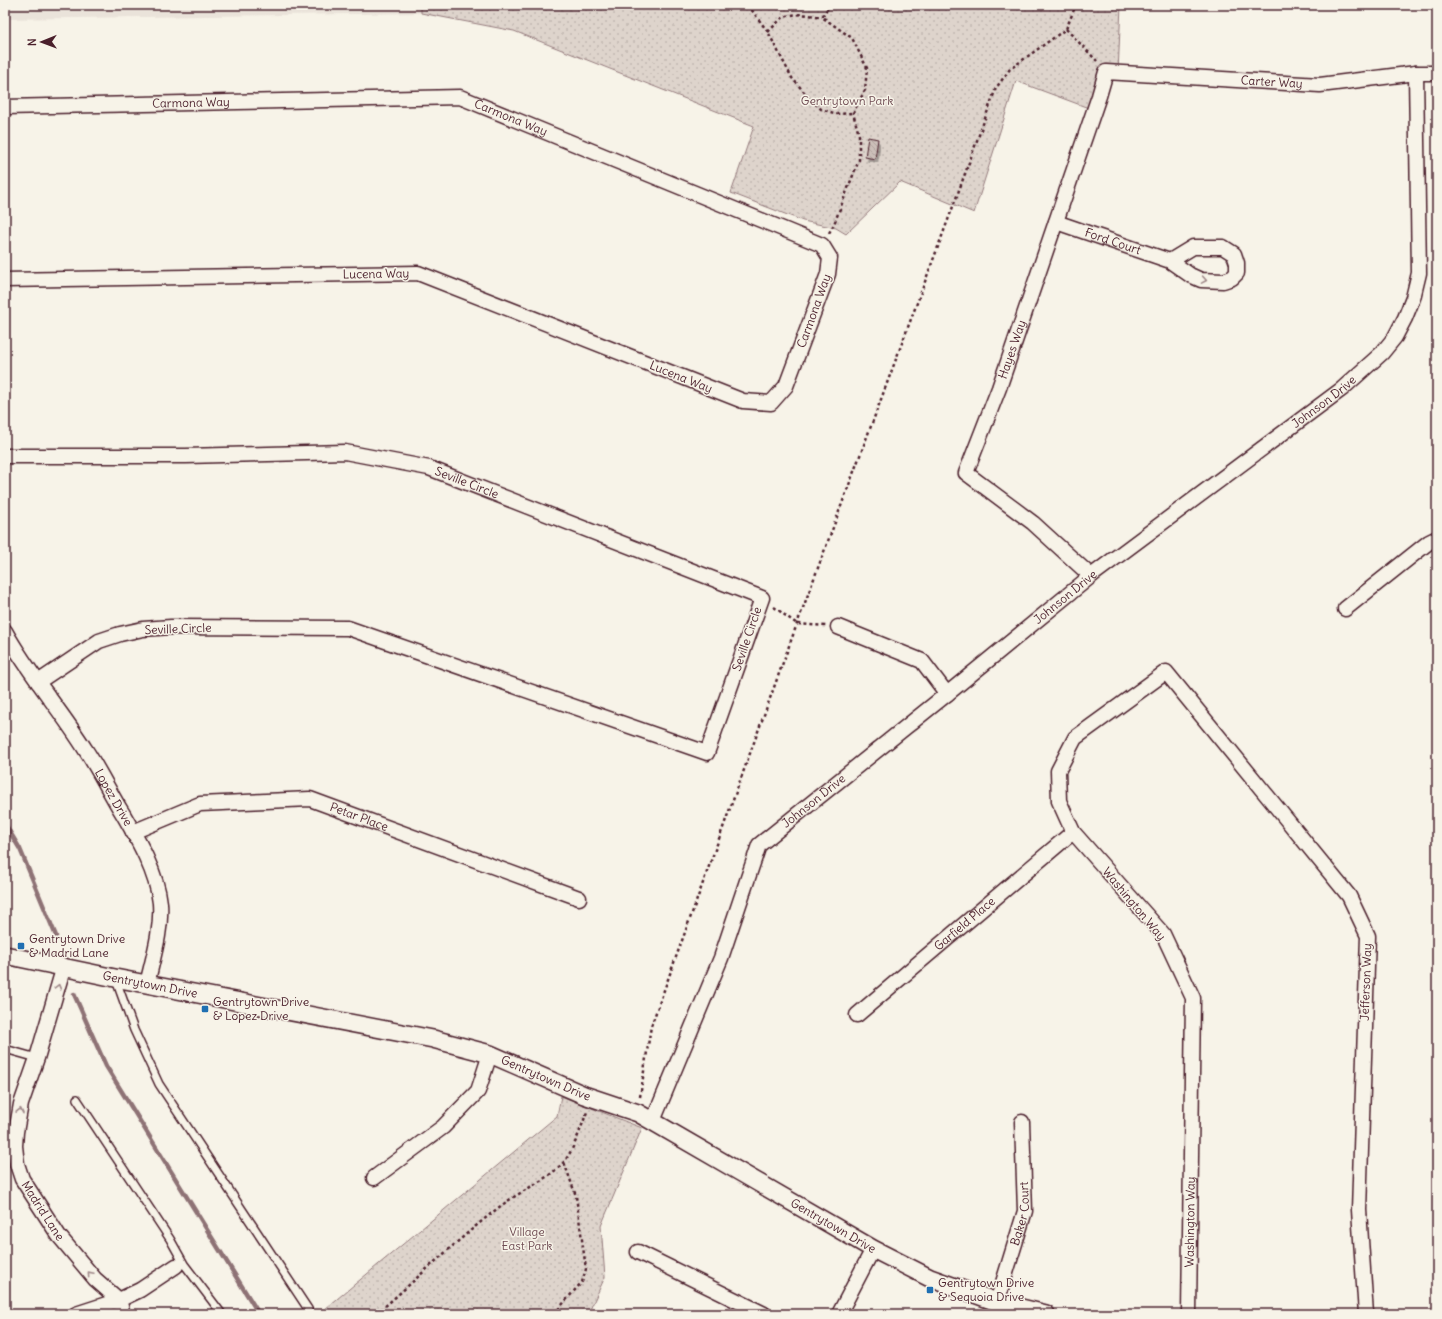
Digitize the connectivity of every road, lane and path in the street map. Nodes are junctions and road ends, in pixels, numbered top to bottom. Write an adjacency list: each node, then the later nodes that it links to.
1 (748, 5): 6 (path)
2 (830, 5): 4 (path)
3 (1076, 5): 5 (path)
4 (822, 17): 6 (path); 11 (path)
5 (1066, 29): 7 (path); 22 (path)
6 (768, 32): 11 (path)
7 (1106, 72): 8 (street, Carter Way); 12 (street, Hayes Way)
8 (1416, 73): 9 (street, Carter Way); 19 (street, Johnson Drive)
9 (1437, 73)
10 (5, 107): 13 (street, Carmona Way)
11 (853, 113): 13 (path)
12 (1056, 222): 14 (street, Ford Court); 19 (street, Hayes Way)
13 (822, 245): 16 (street, Carmona Way)
14 (1170, 261)
15 (5, 280): 16 (street, Lucena Way)
16 (771, 403)
17 (5, 456): 20 (street, Seville Circle)
18 (1437, 538): 21 (street)
19 (1091, 576): 27 (street, Johnson Drive)
20 (762, 598): 22 (path); 26 (street, Seville Circle)
21 (1345, 609)
22 (797, 624): 23 (path); 41 (path)
23 (838, 627): 27 (street)
24 (5, 631): 26 (street, Lopez Drive)
25 (1166, 672): 29 (street, Washington Way); 61 (street, Jefferson Way)
26 (38, 682): 28 (street, Lopez Drive)
27 (947, 694): 42 (street, Johnson Drive)
28 (133, 832): 30 (street, Petar Place); 34 (street, Lopez Drive)
29 (1072, 832): 35 (street, Garfield Place); 60 (street, Washington Way)
30 (579, 898)
31 (5, 955): 32 (street, Gentrytown Drive)
32 (64, 966): 33 (street, Gentrytown Drive); 38 (street, Madrid Lane, one-way to 32)
33 (115, 978): 34 (street, Gentrytown Drive); 51 (lane)
34 (147, 984): 37 (street, Gentrytown Drive)
35 (857, 1015)
36 (5, 1049): 38 (lane)
37 (490, 1054): 39 (street, Gentrytown Drive); 45 (street)
38 (37, 1058): 49 (street, Madrid Lane, one-way to 38)
39 (592, 1098): 41 (street, Gentrytown Drive); 44 (path)
40 (77, 1099): 48 (lane)
41 (638, 1113): 42 (street, Gentrytown Drive)
42 (653, 1121): 46 (street, Gentrytown Drive)
43 (1022, 1122): 50 (street, Baker Court)
44 (564, 1161): 55 (path); 56 (path)
45 (374, 1178)
46 (873, 1249): 50 (street, Gentrytown Drive); 58 (street)
47 (638, 1252): 57 (street)
48 (180, 1265): 49 (street); 54 (lane)
49 (119, 1300): 52 (street); 53 (street)
50 (997, 1302): 59 (street, Gentrytown Drive)
51 (308, 1309)
52 (76, 1314)
53 (123, 1314)
54 (222, 1314)
55 (376, 1314)
56 (554, 1314)
57 (764, 1314)
58 (839, 1314)
59 (1046, 1314)
60 (1189, 1314)
61 (1366, 1314)

